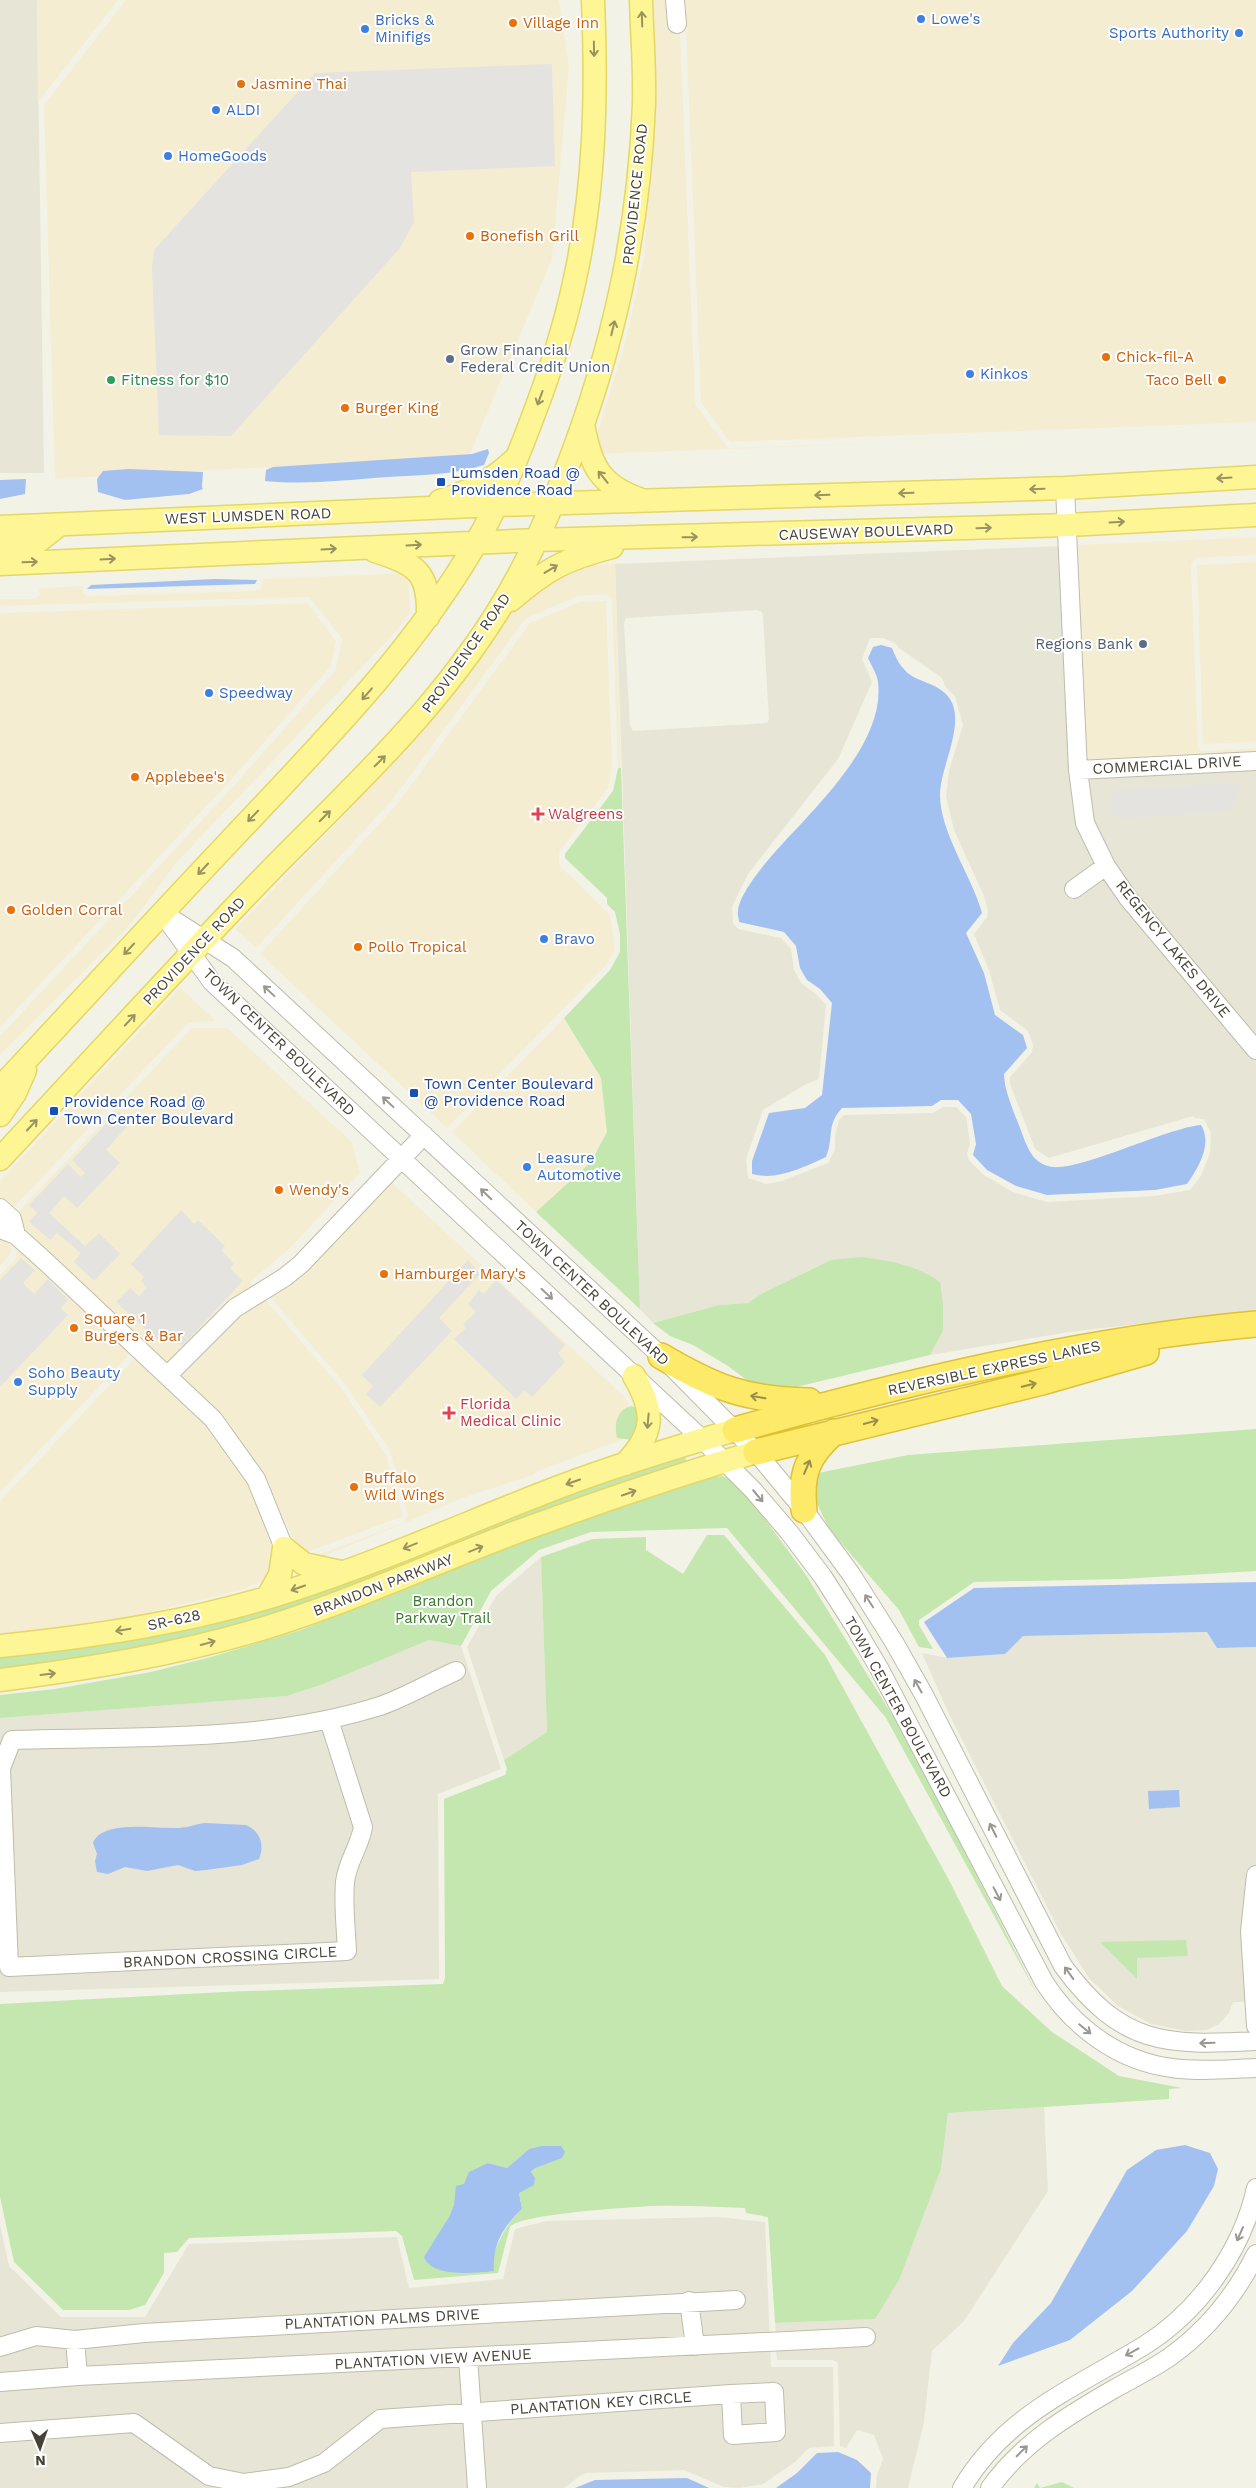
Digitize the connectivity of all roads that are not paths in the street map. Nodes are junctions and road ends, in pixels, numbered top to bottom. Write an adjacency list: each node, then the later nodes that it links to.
1 (593, 0): 6 (main road, one-way to 6)
2 (641, 0): 5 (main road, PROVIDENCE ROAD, one-way to 2)
3 (675, 0): 4 (street)
4 (677, 24)
5 (583, 424): 9 (main road, one-way to 5); 10 (main road, PROVIDENCE ROAD)
6 (518, 456): 11 (main road); 12 (main road)
7 (1256, 476): 8 (main road, one-way to 8)
8 (1065, 488): 9 (main road, one-way to 9); 15 (street, REGENCY LAKES DRIVE)
9 (644, 501): 10 (main road)
10 (552, 504): 11 (main road); 18 (main road, PROVIDENCE ROAD)
11 (497, 505): 12 (main road, WEST LUMSDEN ROAD); 19 (main road)
12 (419, 509): 14 (main road, WEST LUMSDEN ROAD)
13 (1256, 515): 15 (main road, CAUSEWAY BOULEVARD, one-way to 13)
14 (60, 524): 16 (main road, WEST LUMSDEN ROAD); 20 (main road)
15 (1068, 525): 17 (main road, CAUSEWAY BOULEVARD, one-way to 15); 26 (street, REGENCY LAKES DRIVE)
16 (0, 527)
17 (649, 538): 18 (main road, CAUSEWAY BOULEVARD); 23 (main road, one-way to 17)
18 (536, 540): 19 (main road, CAUSEWAY BOULEVARD); 23 (main road, PROVIDENCE ROAD)
19 (476, 543): 21 (main road, one-way to 19); 24 (main road)
20 (0, 544)
21 (365, 548): 22 (main road, one-way to 21); 24 (main road)
22 (0, 564)
23 (499, 610): 30 (main road, PROVIDENCE ROAD, one-way to 23)
24 (428, 618): 29 (main road, one-way to 29)
25 (1256, 761): 26 (street, COMMERCIAL DRIVE)
26 (1078, 770): 27 (street, REGENCY LAKES DRIVE)
27 (1106, 866): 28 (street); 31 (street, REGENCY LAKES DRIVE)
28 (1074, 889)
29 (162, 913): 30 (street, TOWN CENTER BOULEVARD); 32 (main road, one-way to 32)
30 (198, 947): 35 (street, TOWN CENTER BOULEVARD, one-way to 30); 36 (street, TOWN CENTER BOULEVARD); 37 (main road, PROVIDENCE ROAD, one-way to 30)
31 (1256, 1050)
32 (29, 1057): 33 (main road); 34 (main road)
33 (0, 1088)
34 (0, 1115)
35 (424, 1135): 36 (street); 41 (street, TOWN CENTER BOULEVARD, one-way to 35)
36 (401, 1158): 42 (street); 43 (street, TOWN CENTER BOULEVARD, one-way to 43)
37 (0, 1159)
38 (0, 1208): 39 (street)
39 (8, 1232): 42 (street)
40 (1256, 1325): 44 (highway, REVERSIBLE EXPRESS LANES); 46 (highway, REVERSIBLE EXPRESS LANES, one-way to 40)
41 (661, 1356): 44 (highway, one-way to 41); 45 (street, TOWN CENTER BOULEVARD)
42 (168, 1375): 52 (street)
43 (634, 1376): 47 (street, TOWN CENTER BOULEVARD); 50 (main road, one-way to 50)
44 (842, 1400): 45 (highway, REVERSIBLE EXPRESS LANES)
45 (735, 1430): 47 (main road, BRANDON PARKWAY); 48 (street, TOWN CENTER BOULEVARD)
46 (834, 1432): 48 (highway, REVERSIBLE EXPRESS LANES); 51 (highway, one-way to 46)
47 (702, 1439): 49 (street, TOWN CENTER BOULEVARD); 50 (main road, BRANDON PARKWAY)
48 (756, 1452): 49 (main road, BRANDON PARKWAY); 51 (street, TOWN CENTER BOULEVARD)
49 (724, 1461): 57 (main road, BRANDON PARKWAY, one-way to 49); 64 (street, TOWN CENTER BOULEVARD, one-way to 64)
50 (624, 1464): 53 (main road, BRANDON PARKWAY, one-way to 53)
51 (804, 1510): 63 (street, TOWN CENTER BOULEVARD, one-way to 51)
52 (284, 1548): 53 (main road); 54 (main road)
53 (344, 1572): 54 (main road, SR-628, one-way to 54)
54 (267, 1598): 55 (main road, SR-628, one-way to 55)
55 (0, 1646)
56 (456, 1671): 58 (street, BRANDON CROSSING CIRCLE)
57 (0, 1680)
58 (329, 1720): 59 (street, BRANDON CROSSING CIRCLE); 61 (street, BRANDON CROSSING CIRCLE)
59 (3, 1865): 61 (street, BRANDON CROSSING CIRCLE)
60 (1256, 1875): 62 (street)
61 (3, 1891)
62 (1256, 2026)
63 (1256, 2040)
64 (1256, 2068)
65 (1256, 2188): 80 (street, one-way to 80)
66 (1256, 2254): 81 (street, one-way to 66)
67 (736, 2300): 68 (street, PLANTATION PALMS DRIVE)
68 (689, 2301): 70 (street, PLANTATION PALMS DRIVE); 71 (street)
69 (866, 2337): 71 (street, PLANTATION VIEW AVENUE)
70 (75, 2340): 72 (street, PLANTATION PALMS DRIVE); 74 (street)
71 (695, 2346): 73 (street, PLANTATION VIEW AVENUE)
72 (0, 2347)
73 (468, 2357): 74 (street, PLANTATION VIEW AVENUE); 77 (street)
74 (78, 2376): 75 (street, PLANTATION VIEW AVENUE)
75 (0, 2382)
76 (731, 2394): 77 (street, PLANTATION KEY CIRCLE)
77 (472, 2412): 78 (street, PLANTATION KEY CIRCLE); 79 (street)
78 (0, 2433)
79 (476, 2488)
80 (962, 2488)
81 (990, 2488)

